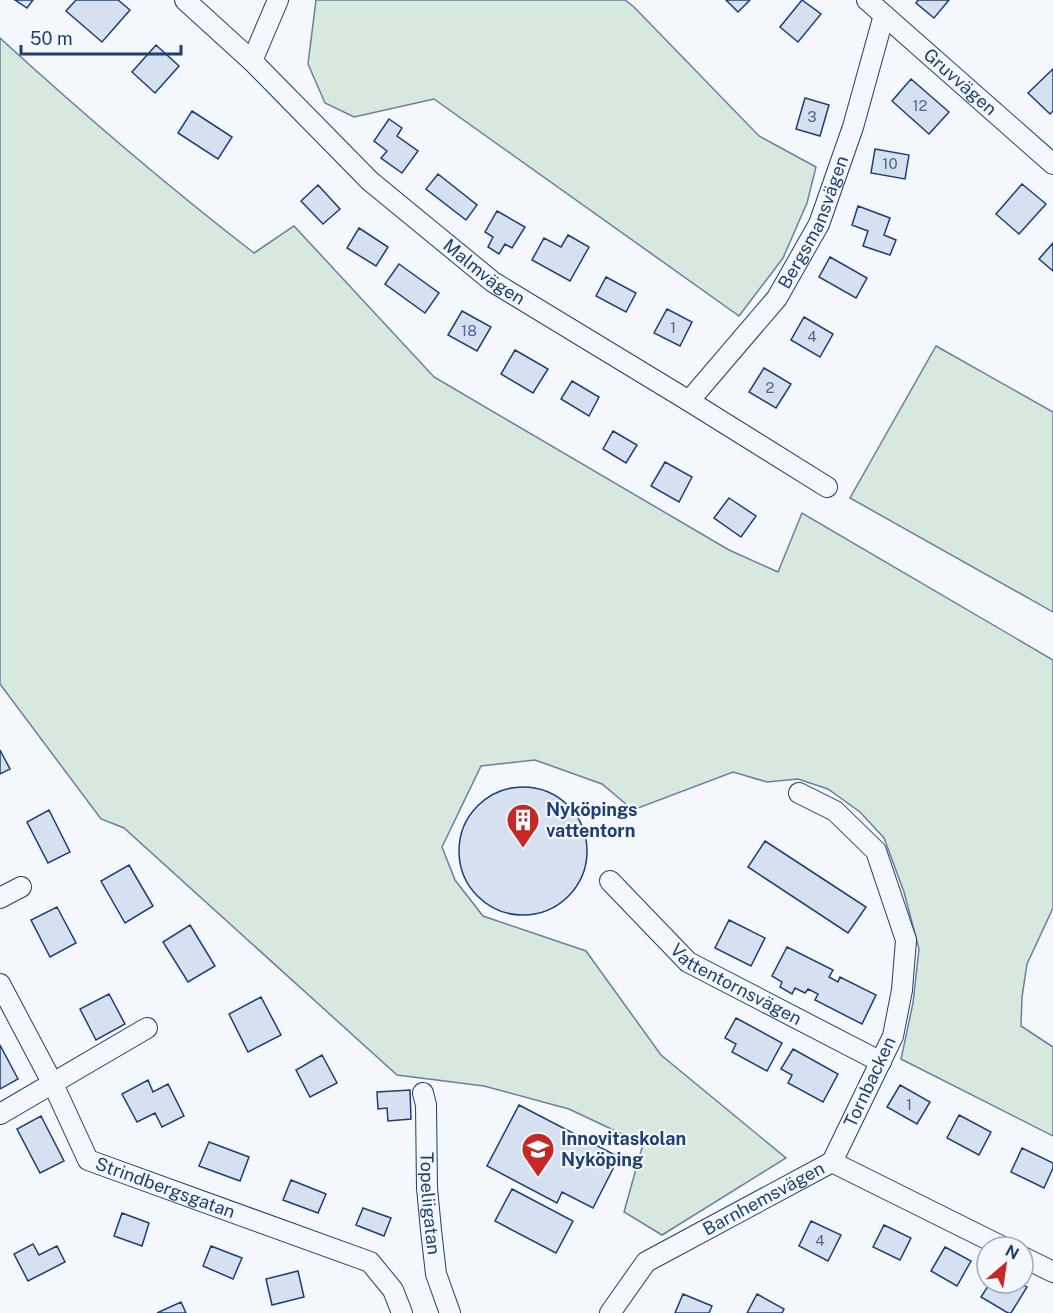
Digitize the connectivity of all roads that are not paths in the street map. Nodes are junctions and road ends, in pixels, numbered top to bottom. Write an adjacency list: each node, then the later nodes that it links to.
1 (185, 0): 5 (street, Malmvägen)
2 (278, 0): 5 (street)
3 (867, 0): 4 (street, Gruvvägen)
4 (884, 15): 6 (street, Gruvvägen); 7 (street, Bergsmansvägen)
5 (252, 61): 7 (street, Malmvägen)
6 (1053, 164)
7 (689, 401): 8 (street, Malmvägen)
8 (827, 487)
9 (799, 793): 15 (street, Tornbacken)
10 (610, 881): 15 (street, Vattentornsvägen)
11 (21, 886): 12 (street)
12 (0, 898)
13 (0, 984): 16 (street, Strindbergsgatan)
14 (147, 1028): 16 (street)
15 (881, 1062): 19 (street, Tornbacken)
16 (53, 1084): 18 (street); 23 (street, Strindbergsgatan)
17 (423, 1093): 24 (street, Topeliigatan)
18 (0, 1114)
19 (832, 1162): 20 (street, Barnhemsvägen); 25 (street, Barnhemsvägen)
20 (979, 1235)
21 (1035, 1263): 22 (street)
22 (1053, 1272)
23 (402, 1313)
24 (450, 1313)
25 (610, 1313)

